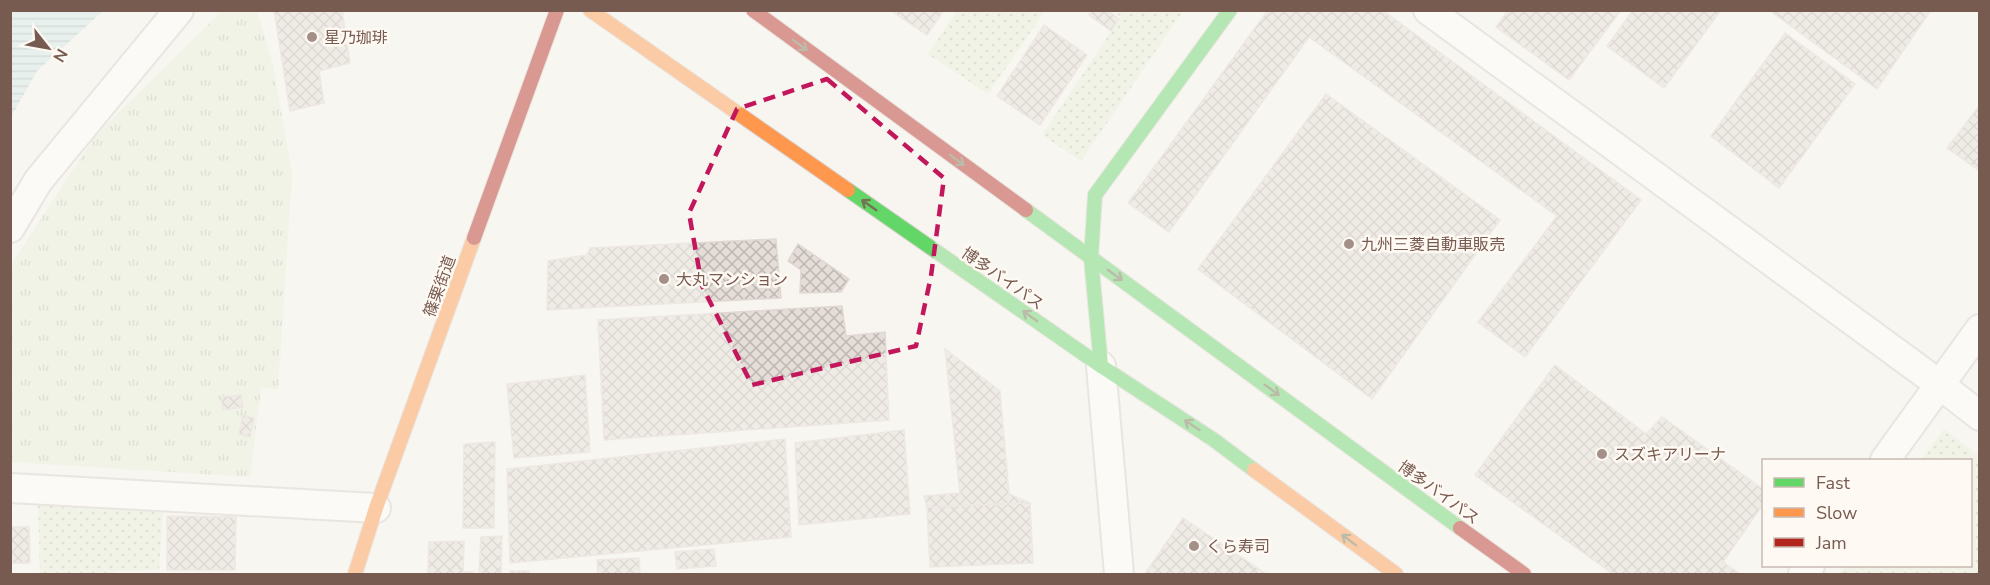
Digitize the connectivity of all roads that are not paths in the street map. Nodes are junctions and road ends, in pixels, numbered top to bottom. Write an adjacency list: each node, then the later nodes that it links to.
1 (178, 10): 7 (street)
2 (557, 10): 15 (main road, 篠栗街道)
3 (590, 10): 10 (main road, 博多バイパス, one-way to 3)
4 (753, 10): 8 (main road, 博多バイパス, one-way to 8)
5 (1230, 10): 8 (main road)
6 (1428, 10): 11 (street)
7 (10, 228)
8 (1091, 258): 10 (main road); 19 (main road, 博多バイパス, one-way to 19)
9 (1980, 329): 11 (street)
10 (1101, 366): 17 (street); 18 (main road, 博多バイパス, one-way to 10)
11 (1940, 384): 12 (street); 13 (street)
12 (1980, 416)
13 (1886, 459)
14 (10, 488): 15 (street)
15 (376, 508): 16 (main road, 篠栗街道)
16 (355, 574)
17 (1119, 574)
18 (1396, 574)
19 (1524, 574)

